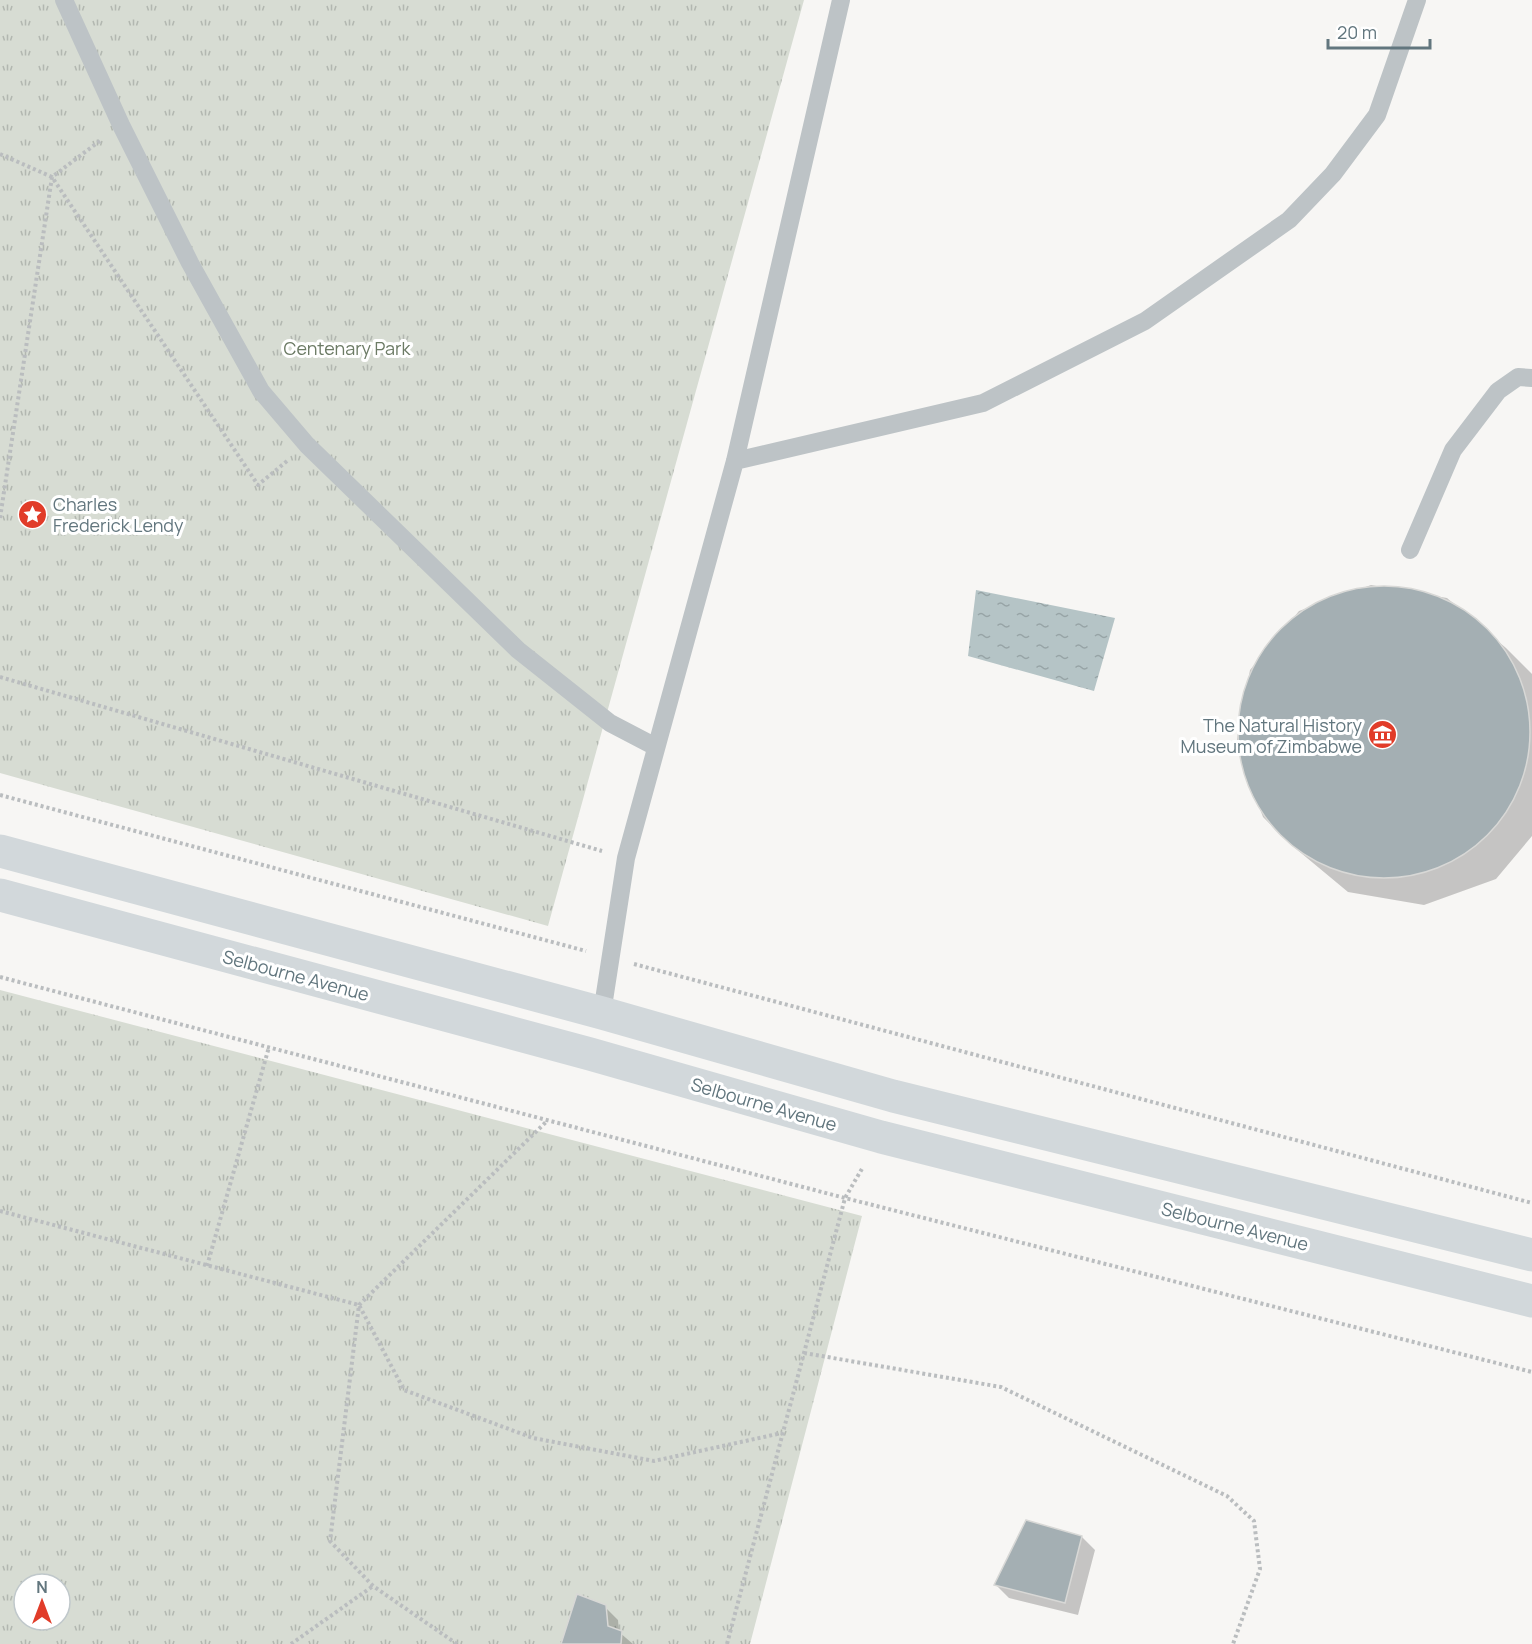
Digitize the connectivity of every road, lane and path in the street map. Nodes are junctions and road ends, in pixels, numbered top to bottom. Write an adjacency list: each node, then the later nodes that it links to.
1 (64, 0): 4 (lane)
2 (841, 0): 9 (lane)
3 (1417, 0): 9 (lane)
4 (121, 125): 6 (path); 8 (lane)
5 (0, 154): 6 (path)
6 (52, 177): 8 (path); 10 (path)
7 (1532, 378): 11 (lane)
8 (307, 445): 13 (lane)
9 (735, 461): 13 (lane)
10 (0, 518)
11 (1410, 550)
12 (0, 677): 16 (path)
13 (654, 746): 16 (lane)
14 (0, 795): 18 (path)
15 (0, 850): 20 (highway)
16 (626, 858): 18 (lane)
17 (0, 895): 23 (highway, Selbourne Avenue)
18 (611, 957): 20 (lane); 25 (path)
19 (0, 977): 21 (path)
20 (602, 1013): 27 (highway)
21 (269, 1047): 22 (path); 28 (path)
22 (547, 1120): 24 (path); 30 (path)
23 (881, 1137): 24 (path); 29 (highway, Selbourne Avenue)
24 (844, 1198): 31 (path); 32 (path)
25 (1532, 1203)
26 (0, 1211): 28 (path)
27 (1532, 1255)
28 (207, 1266): 30 (path)
29 (1532, 1301)
30 (359, 1305): 33 (path); 34 (path)
31 (804, 1353): 33 (path); 38 (path)
32 (1532, 1372)
33 (782, 1433): 37 (path)
34 (374, 1586): 35 (path); 36 (path)
35 (291, 1644)
36 (458, 1644)
37 (727, 1644)
38 (1233, 1644)

